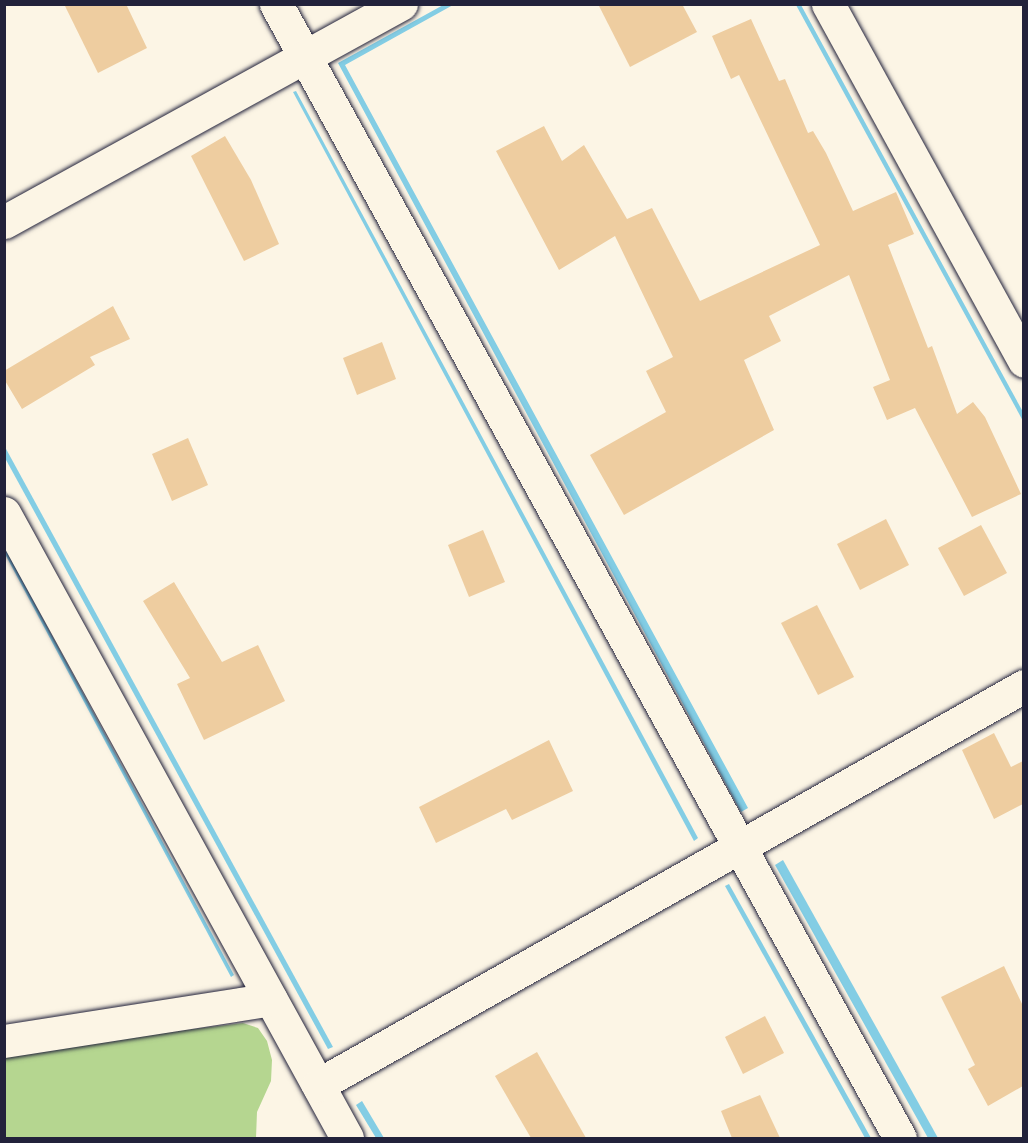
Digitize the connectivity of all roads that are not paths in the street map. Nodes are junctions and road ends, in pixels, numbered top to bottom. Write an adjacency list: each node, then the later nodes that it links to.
1 (276, 4): 4 (street)
2 (401, 4): 4 (street)
3 (828, 4): 6 (street)
4 (305, 57): 5 (street); 9 (street)
5 (4, 222)
6 (1023, 361)
7 (4, 513): 10 (street)
8 (1023, 686): 9 (street)
9 (738, 846): 12 (street); 14 (street)
10 (271, 999): 11 (street); 12 (street)
11 (4, 1041)
12 (318, 1085): 13 (street)
13 (347, 1138)
14 (900, 1138)

